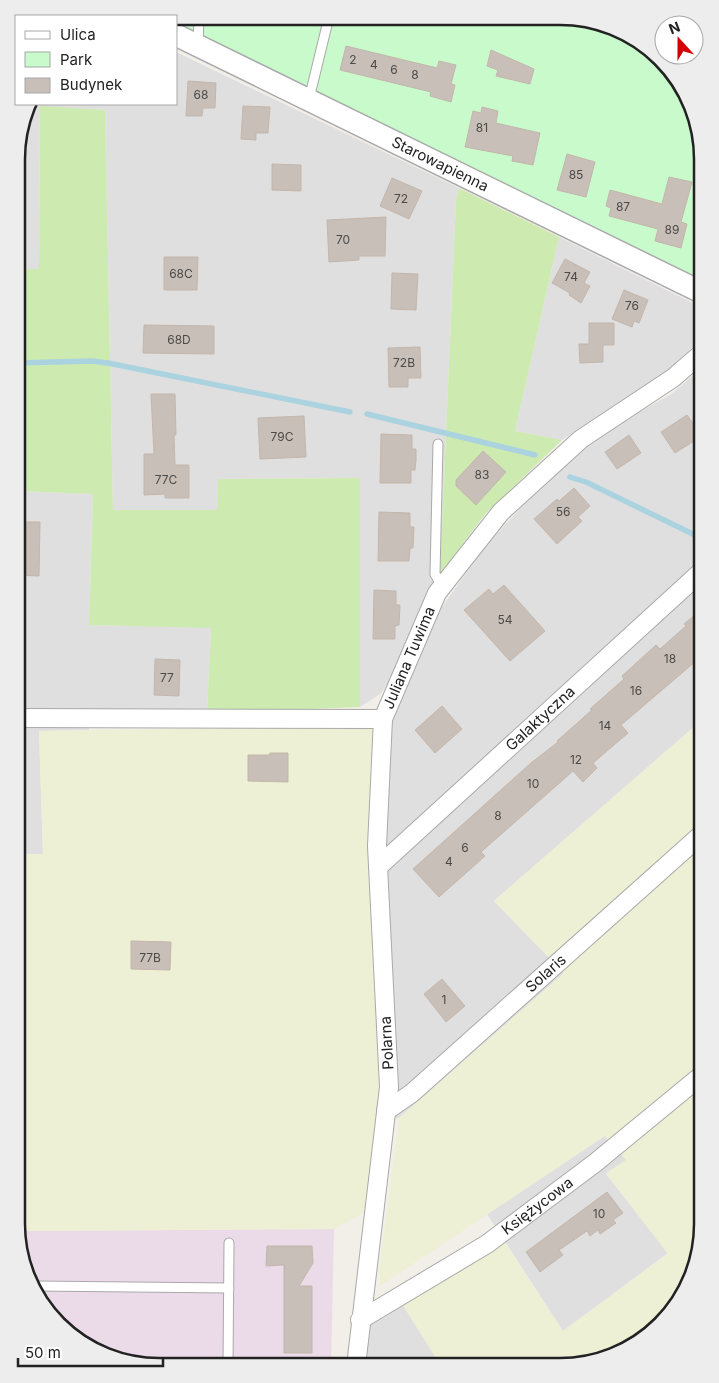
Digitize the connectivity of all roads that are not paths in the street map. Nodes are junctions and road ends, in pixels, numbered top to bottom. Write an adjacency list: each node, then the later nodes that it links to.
1 (199, 25): 4 (lane)
2 (326, 25): 5 (lane)
3 (178, 35): 4 (street, Starowapienna)
4 (198, 45): 5 (street, Starowapienna)
5 (309, 99): 6 (street, Starowapienna)
6 (694, 289)
7 (694, 360): 10 (street, Juliana Tuwima)
8 (438, 444): 10 (lane)
9 (694, 578): 14 (street, Galaktyczna)
10 (442, 587): 12 (street, Juliana Tuwima)
11 (25, 718): 12 (street, Juliana Tuwima)
12 (383, 718): 14 (street, Polarna)
13 (694, 840): 16 (street, Solaris)
14 (378, 867): 16 (street, Polarna)
15 (694, 1082): 20 (street, Księżycowa)
16 (386, 1111): 20 (street, Polarna)
17 (229, 1243): 19 (lane)
18 (41, 1286): 19 (lane)
19 (229, 1288): 21 (lane)
20 (360, 1320): 22 (street, Polarna)
21 (228, 1358)
22 (357, 1358)

